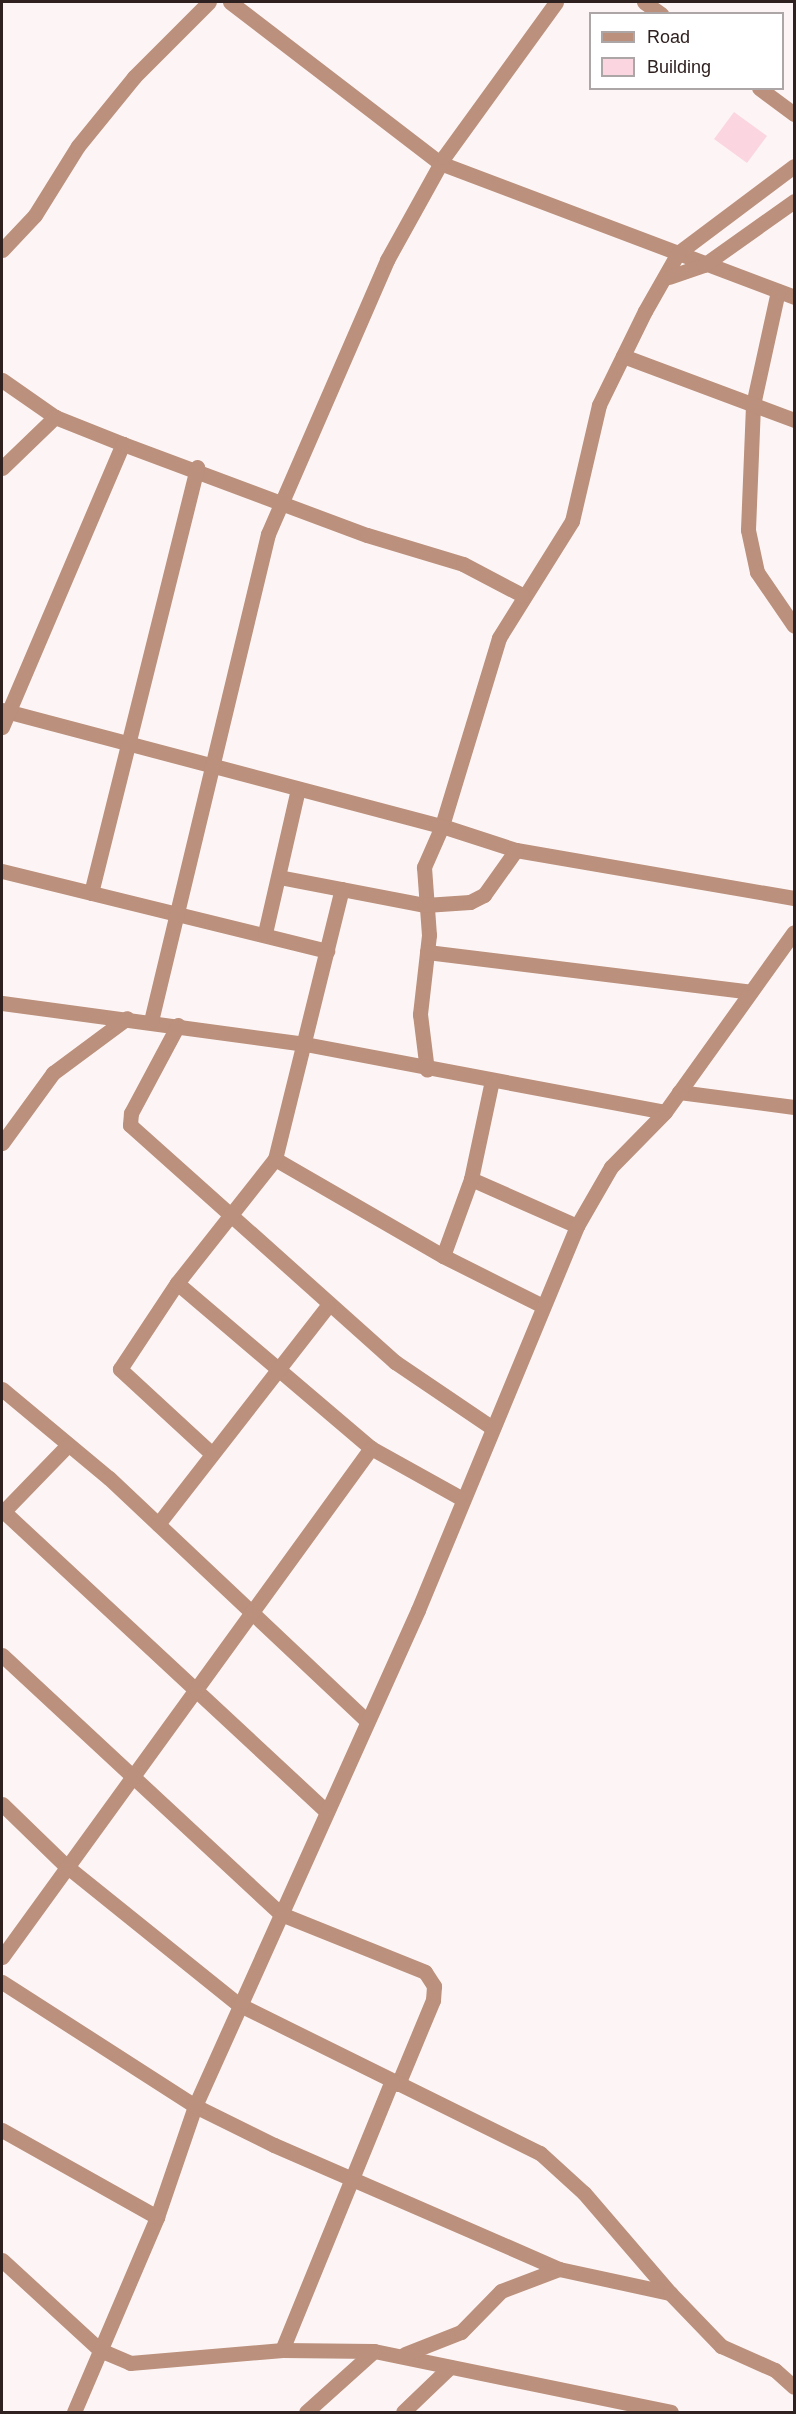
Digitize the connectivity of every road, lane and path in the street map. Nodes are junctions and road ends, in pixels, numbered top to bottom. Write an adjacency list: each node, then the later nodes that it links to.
1 (209, 2): 11 (street)
2 (230, 2): 8 (street)
3 (556, 2): 8 (street)
4 (644, 2): 5 (street)
5 (658, 12)
6 (762, 90): 7 (street)
7 (795, 114)
8 (440, 163): 12 (street); 25 (street)
9 (795, 166): 12 (street)
10 (795, 201): 13 (street)
11 (2, 250)
12 (678, 253): 13 (street); 14 (street)
13 (704, 265): 14 (street); 15 (street)
14 (669, 277): 17 (street)
15 (778, 291): 16 (street); 19 (street)
16 (795, 297)
17 (623, 356): 19 (street); 26 (street)
18 (2, 380): 20 (street)
19 (753, 405): 21 (street); 27 (street)
20 (55, 417): 22 (street); 23 (street)
21 (795, 420)
22 (123, 444): 24 (street); 28 (street)
23 (2, 468)
24 (197, 468): 25 (street); 30 (street)
25 (282, 500): 26 (street); 31 (street)
26 (522, 595): 33 (street)
27 (795, 626)
28 (5, 711): 29 (street); 30 (street)
29 (2, 727)
30 (129, 745): 31 (street); 38 (street)
31 (212, 765): 32 (street); 41 (street)
32 (298, 789): 33 (street); 36 (street)
33 (442, 826): 34 (street); 40 (street)
34 (516, 850): 39 (street); 40 (street)
35 (2, 872): 38 (street)
36 (279, 877): 37 (street); 43 (street)
37 (342, 889): 40 (street); 44 (street)
38 (91, 893): 41 (street)
39 (795, 897)
40 (425, 905): 45 (street)
41 (177, 914): 43 (street); 49 (street)
42 (795, 932): 46 (street)
43 (265, 933): 44 (street)
44 (327, 951): 51 (street)
45 (428, 952): 46 (street); 52 (street)
46 (751, 992): 54 (street)
47 (2, 1003): 48 (street)
48 (127, 1018): 49 (street); 57 (street)
49 (151, 1021): 50 (street)
50 (178, 1025): 51 (street); 60 (street)
51 (305, 1044): 52 (street); 58 (street)
52 (427, 1070): 53 (street)
53 (492, 1080): 56 (street); 59 (street)
54 (679, 1092): 55 (street); 56 (street)
55 (795, 1107)
56 (665, 1112): 61 (street)
57 (2, 1143)
58 (274, 1159): 60 (street); 62 (street)
59 (471, 1179): 61 (street); 62 (street)
60 (230, 1215): 63 (street); 64 (street)
61 (577, 1226): 65 (street)
62 (443, 1256): 65 (street)
63 (177, 1283): 66 (street); 71 (street)
64 (328, 1306): 66 (street); 68 (street)
65 (543, 1306): 68 (street)
66 (281, 1371): 70 (street); 71 (street)
67 (2, 1389): 69 (street)
68 (491, 1427): 72 (street)
69 (68, 1445): 73 (street); 74 (street)
70 (371, 1448): 72 (street); 75 (street)
71 (211, 1453): 74 (street)
72 (461, 1498): 78 (street)
73 (2, 1511): 77 (street)
74 (158, 1524): 75 (street)
75 (250, 1615): 77 (street); 78 (street)
76 (2, 1655): 79 (street)
77 (195, 1685): 79 (street); 81 (street)
78 (365, 1719): 81 (street)
79 (128, 1775): 82 (street); 83 (street)
80 (2, 1804): 82 (street)
81 (325, 1810): 83 (street)
82 (66, 1865): 84 (street); 86 (street)
83 (281, 1914): 86 (street); 87 (street)
84 (2, 1957)
85 (2, 1982): 88 (street)
86 (238, 2004): 87 (street); 88 (street)
87 (395, 2083): 90 (street); 94 (street)
88 (195, 2106): 90 (street); 91 (street)
89 (2, 2130): 91 (street)
90 (353, 2181): 93 (street); 96 (street)
91 (157, 2217): 95 (street)
92 (2, 2259): 95 (street)
93 (559, 2269): 94 (street); 98 (street)
94 (670, 2293): 100 (street)
95 (100, 2350): 96 (street); 101 (street)
96 (282, 2350): 97 (street)
97 (374, 2351): 98 (street); 102 (street)
98 (404, 2355): 99 (street)
99 (450, 2367): 103 (street); 104 (street)
100 (795, 2388)
101 (74, 2412)
102 (306, 2412)
103 (403, 2412)
104 (671, 2412)

